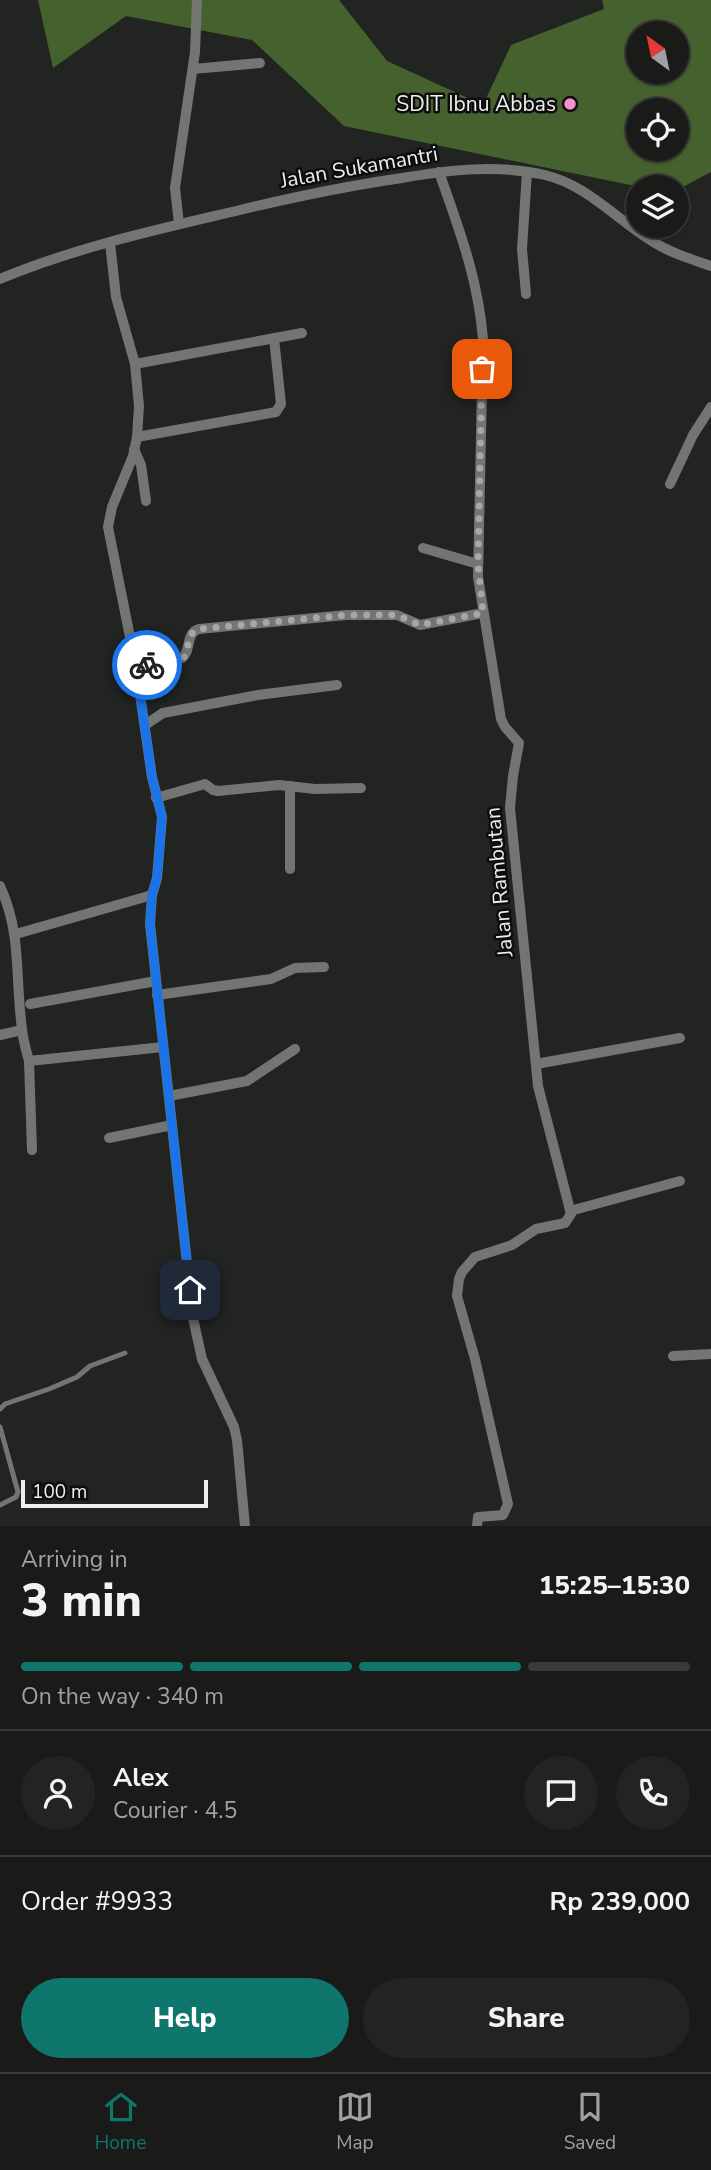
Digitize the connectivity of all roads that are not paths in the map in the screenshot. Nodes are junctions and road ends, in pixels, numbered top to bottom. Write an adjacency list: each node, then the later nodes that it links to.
1 (197, 0): 3 (street)
2 (260, 63): 3 (street)
3 (192, 69): 6 (street)
4 (439, 172): 5 (street, Jalan Sukamantri); 6 (street, Jalan Sukamantri); 20 (street, Jalan Rambutan)
5 (527, 172): 8 (street, Jalan Sukamantri); 10 (street)
6 (179, 223): 7 (street, Jalan Sukamantri)
7 (110, 243): 9 (street, Jalan Sukamantri); 13 (street)
8 (711, 266)
9 (0, 279)
10 (526, 294)
11 (302, 333): 12 (street)
12 (274, 338): 13 (street); 15 (street)
13 (135, 364): 15 (street)
14 (711, 407): 17 (street)
15 (137, 437): 16 (street)
16 (134, 449): 18 (street); 22 (street)
17 (670, 484)
18 (146, 501)
19 (423, 548): 20 (street)
20 (478, 564): 21 (street, Jalan Rambutan)
21 (483, 613): 22 (street); 42 (street, Jalan Rambutan)
22 (136, 667): 24 (street)
23 (337, 685): 24 (street)
24 (145, 725): 27 (street)
25 (290, 786): 26 (street); 27 (street); 28 (street)
26 (361, 788)
27 (156, 798): 30 (street)
28 (290, 869)
29 (0, 886): 31 (street)
30 (152, 895): 31 (street); 33 (street)
31 (16, 934): 36 (street)
32 (324, 967): 34 (street)
33 (156, 981): 34 (street); 35 (street)
34 (157, 995): 39 (street)
35 (30, 1004)
36 (22, 1030): 37 (street); 41 (street)
37 (0, 1035)
38 (680, 1038): 42 (street)
39 (163, 1047): 41 (street); 43 (street)
40 (295, 1049): 43 (street)
41 (29, 1061): 46 (street)
42 (536, 1064): 48 (street, Jalan Rambutan)
43 (169, 1096): 44 (street)
44 (172, 1125): 45 (street); 55 (street)
45 (108, 1138)
46 (32, 1150)
47 (680, 1181): 48 (street)
48 (570, 1211): 56 (street)
49 (125, 1353): 52 (lane)
50 (711, 1354): 51 (street)
51 (673, 1356)
52 (0, 1409)
53 (0, 1427): 54 (lane)
54 (0, 1505)
55 (245, 1526)
56 (477, 1526)

